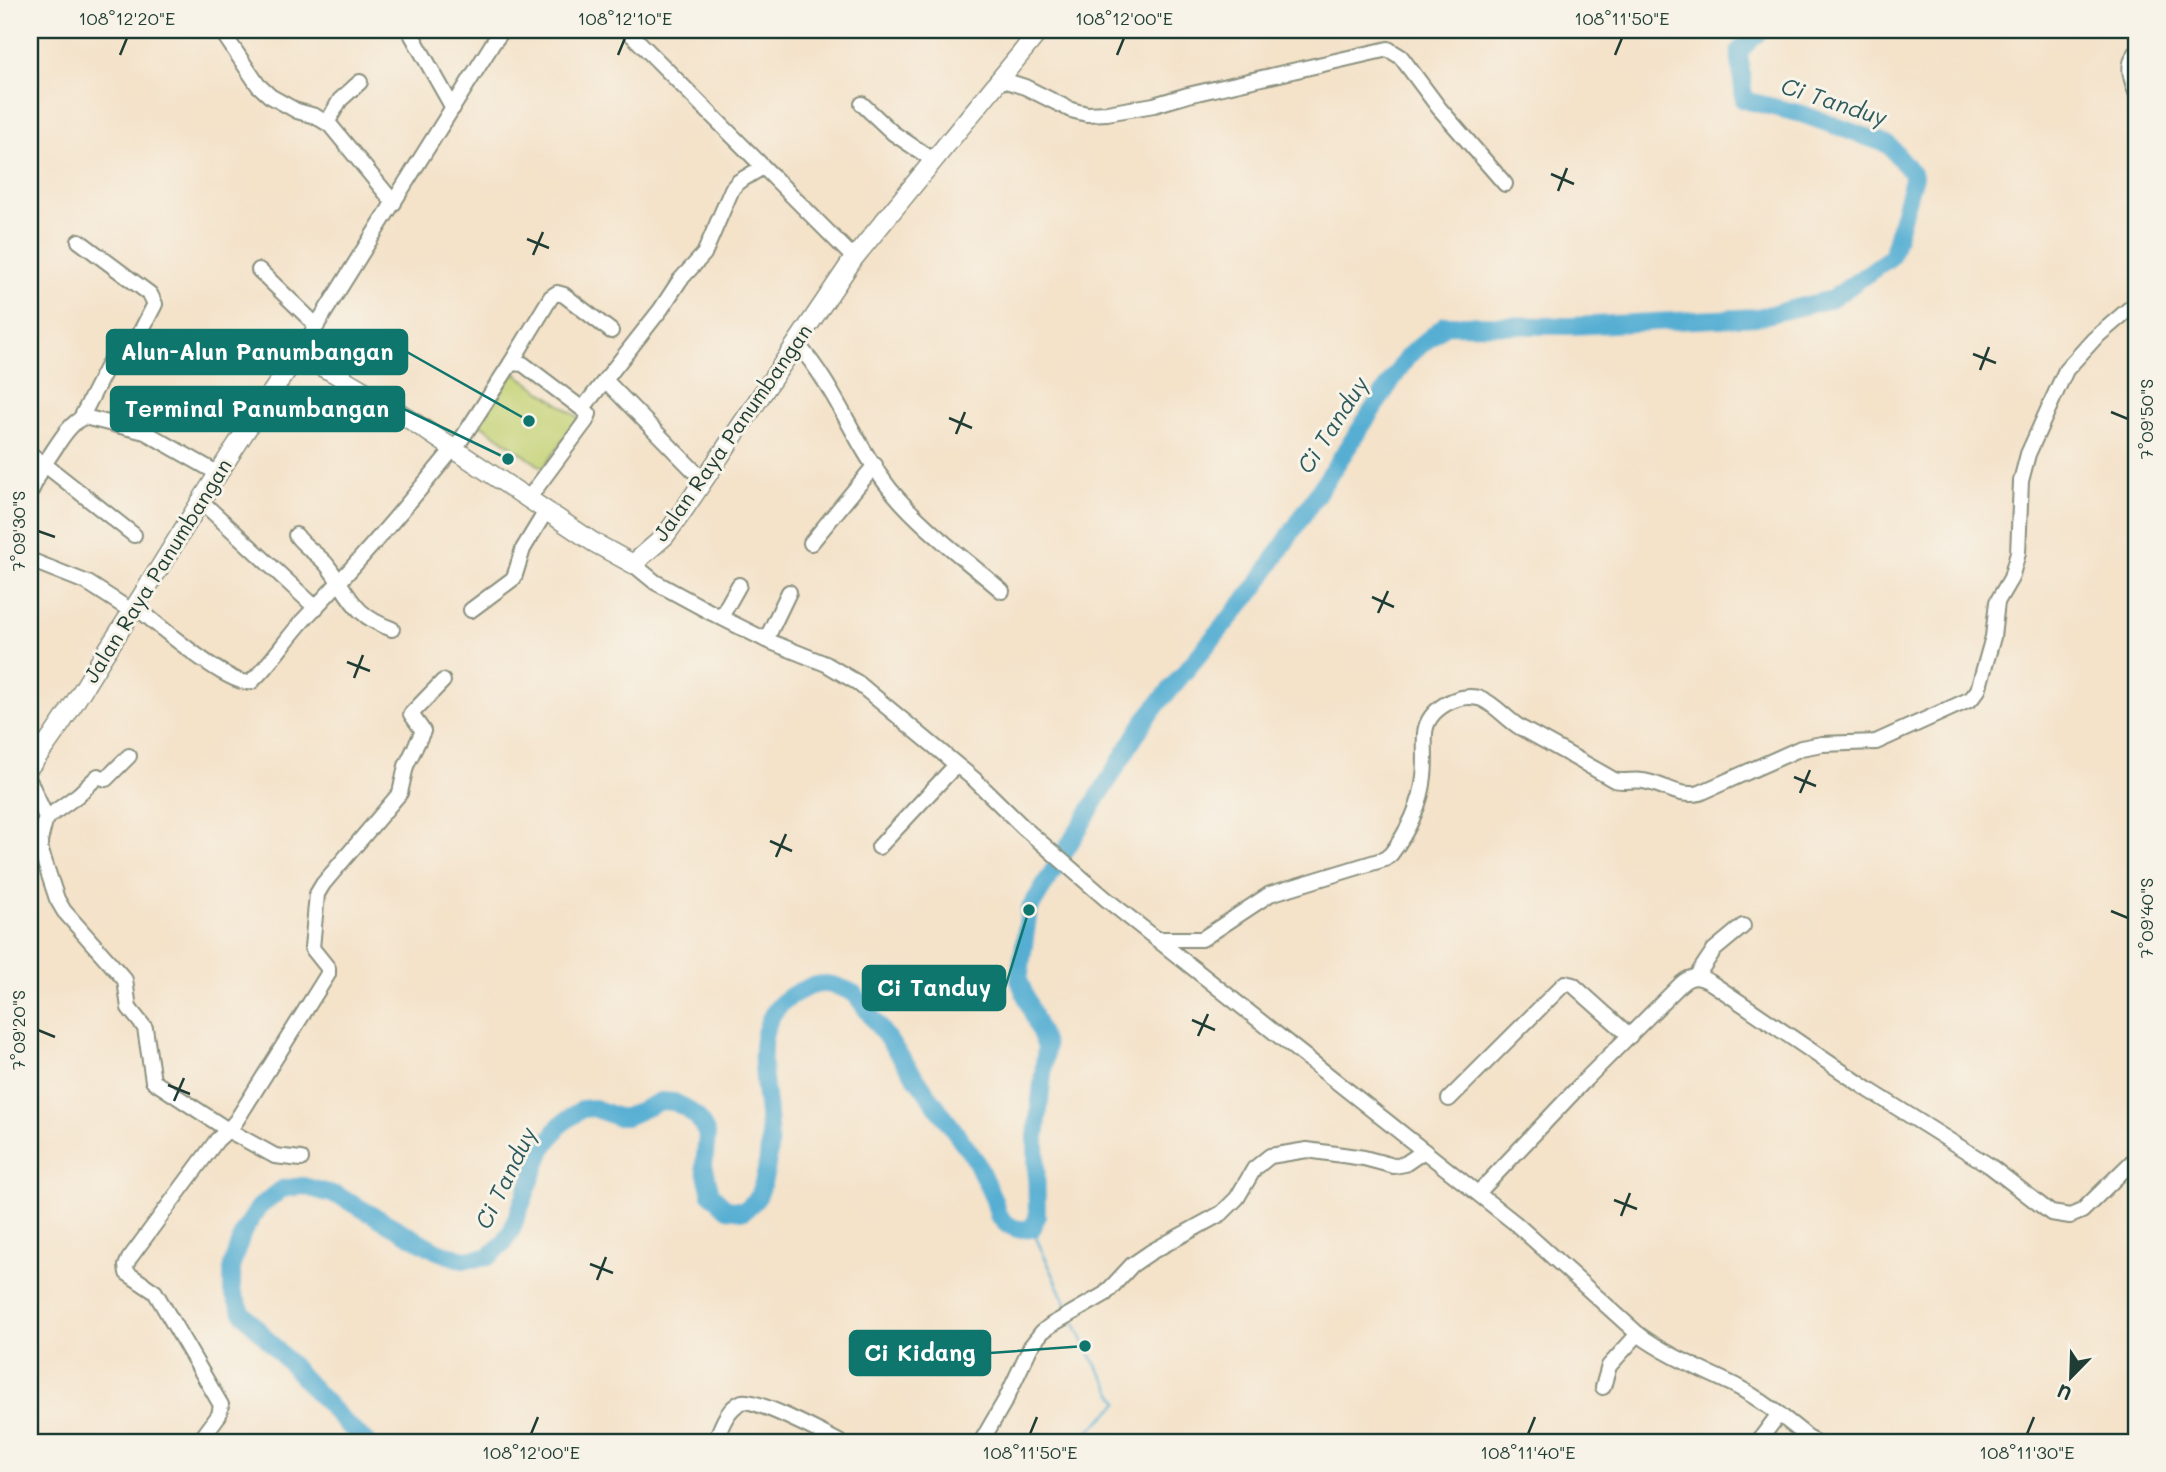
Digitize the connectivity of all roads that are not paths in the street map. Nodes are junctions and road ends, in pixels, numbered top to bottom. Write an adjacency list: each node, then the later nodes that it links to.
1 (221, 30): 12 (street)
2 (409, 30): 11 (street)
3 (503, 30): 11 (street)
4 (628, 30): 14 (street)
5 (1040, 30): 7 (main road, Jalan Raya Panumbangan)
6 (2136, 53): 9 (street)
7 (1000, 79): 13 (main road, Jalan Raya Panumbangan); 15 (street)
8 (360, 82): 12 (street)
9 (2136, 92)
10 (862, 104): 13 (street)
11 (453, 108): 16 (street)
12 (327, 123): 16 (street)
13 (933, 160): 18 (main road, Jalan Raya Panumbangan)
14 (763, 167): 18 (street); 26 (street)
15 (1505, 184)
16 (394, 203): 21 (street)
17 (79, 241): 28 (street)
18 (854, 258): 23 (main road, Jalan Raya Panumbangan)
19 (259, 270): 21 (street)
20 (2136, 303): 62 (street)
21 (317, 326): 24 (street)
22 (611, 331): 25 (street)
23 (797, 344): 32 (street); 34 (main road, Jalan Raya Panumbangan)
24 (298, 355): 29 (main road); 33 (main road, Jalan Raya Panumbangan)
25 (512, 363): 27 (street); 29 (street)
26 (605, 380): 27 (street); 34 (street)
27 (583, 408): 36 (street)
28 (81, 418): 31 (street); 33 (street)
29 (456, 449): 36 (main road); 44 (street)
30 (30, 454): 31 (street)
31 (44, 464): 35 (street); 39 (street)
32 (875, 465): 41 (street); 46 (street)
33 (219, 474): 37 (main road, Jalan Raya Panumbangan)
34 (704, 481): 43 (main road, Jalan Raya Panumbangan)
35 (30, 493)
36 (528, 499): 38 (main road)
37 (202, 502): 48 (street); 49 (main road, Jalan Raya Panumbangan)
38 (546, 511): 43 (main road); 50 (street)
39 (134, 535)
40 (296, 535): 44 (street)
41 (811, 543)
42 (30, 560): 49 (street)
43 (632, 564): 51 (street)
44 (340, 583): 48 (street); 52 (street)
45 (739, 585): 51 (street)
46 (1002, 591)
47 (789, 592): 53 (street)
48 (316, 608): 49 (street)
49 (134, 609): 57 (main road, Jalan Raya Panumbangan)
50 (471, 610)
51 (721, 617): 53 (street)
52 (391, 629)
53 (766, 640): 56 (street)
54 (443, 681): 66 (street)
55 (129, 756): 59 (street)
56 (956, 765): 60 (street); 62 (street)
57 (30, 766)
58 (30, 782): 59 (street)
59 (46, 817): 66 (street)
60 (879, 848)
61 (1743, 926): 63 (street)
62 (1157, 939): 67 (street)
63 (1696, 976): 64 (street); 68 (street)
64 (1630, 1036): 65 (street); 70 (street)
65 (1449, 1099)
66 (228, 1130): 69 (street); 74 (street)
67 (1424, 1151): 70 (street); 77 (street)
68 (2136, 1157)
69 (301, 1159)
70 (1478, 1193): 71 (street)
71 (1638, 1334): 72 (street); 73 (street)
72 (1603, 1387)
73 (1779, 1414): 78 (street); 79 (street)
74 (199, 1442)
75 (715, 1442): 76 (street)
76 (839, 1442)
77 (981, 1442)
78 (1758, 1442)
79 (1814, 1442)

